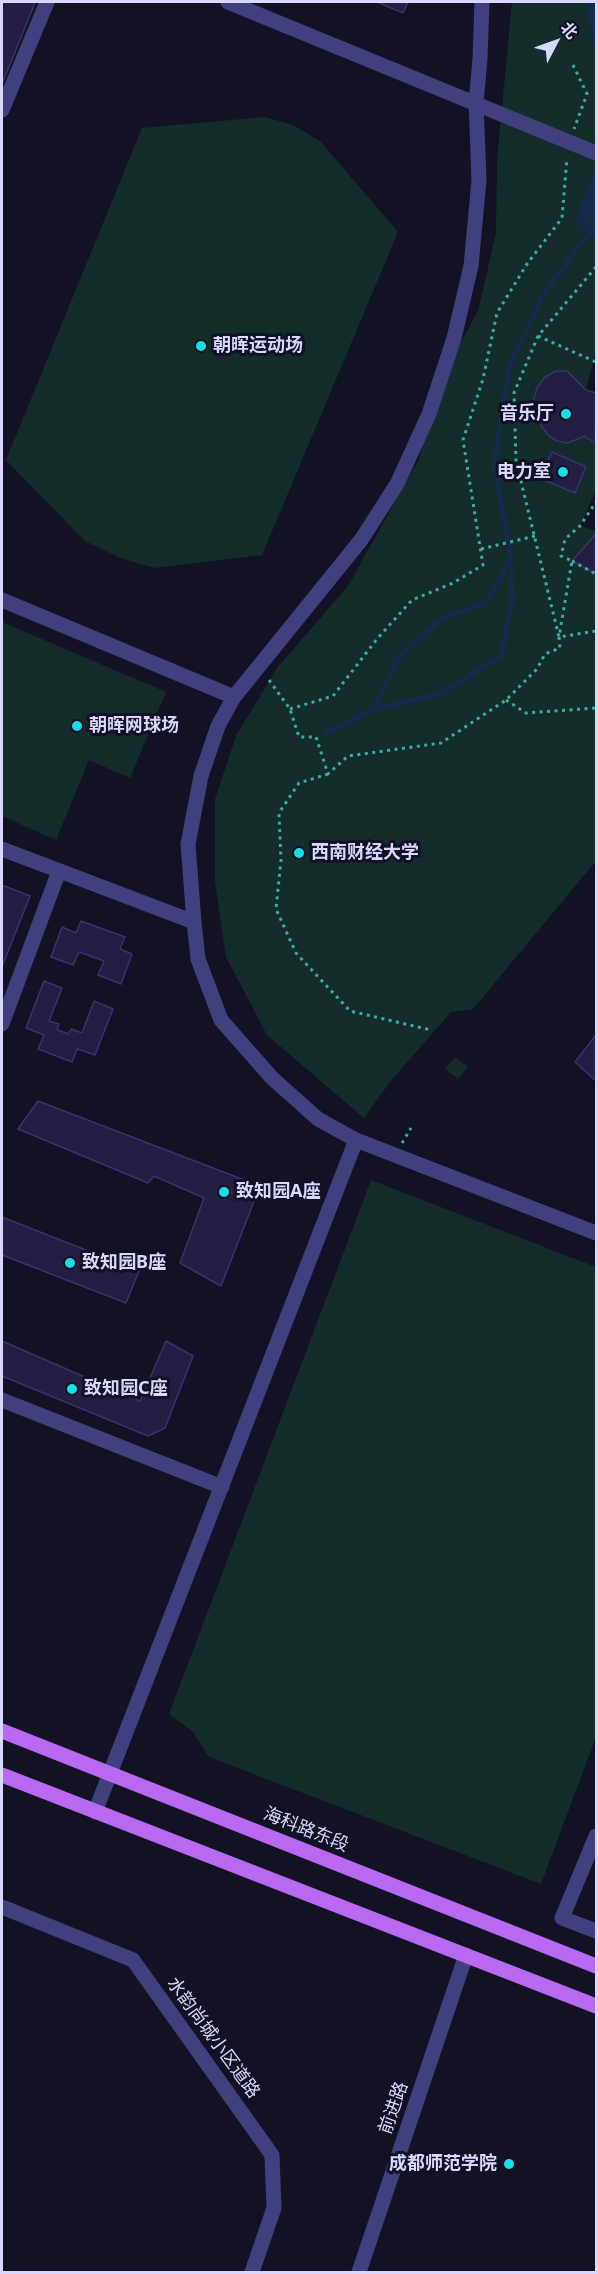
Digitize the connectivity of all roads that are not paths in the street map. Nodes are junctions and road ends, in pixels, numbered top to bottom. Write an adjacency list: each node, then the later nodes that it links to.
1 (47, 2): 5 (street)
2 (228, 2): 4 (street)
3 (482, 2): 4 (street)
4 (476, 103): 6 (street); 8 (street)
5 (2, 110)
6 (597, 153)
7 (2, 600): 8 (street)
8 (234, 698): 11 (street)
9 (2, 849): 10 (street)
10 (59, 871): 11 (street); 12 (street)
11 (194, 922): 13 (street)
12 (2, 1024)
13 (356, 1140): 14 (street); 16 (street)
14 (597, 1233)
15 (2, 1400): 16 (street)
16 (222, 1487): 18 (street)
17 (2, 1731): 18 (main road, 海科路东段)
18 (110, 1773): 20 (street); 25 (main road, 海科路东段)
19 (2, 1775): 20 (main road)
20 (95, 1812): 24 (main road)
21 (597, 1836): 23 (street)
22 (2, 1907): 27 (street, 水韵尚城小区道路)
23 (597, 1931)
24 (466, 1955): 26 (main road); 28 (street, 前进路)
25 (597, 1966)
26 (597, 2006)
27 (252, 2272)
28 (359, 2272)

